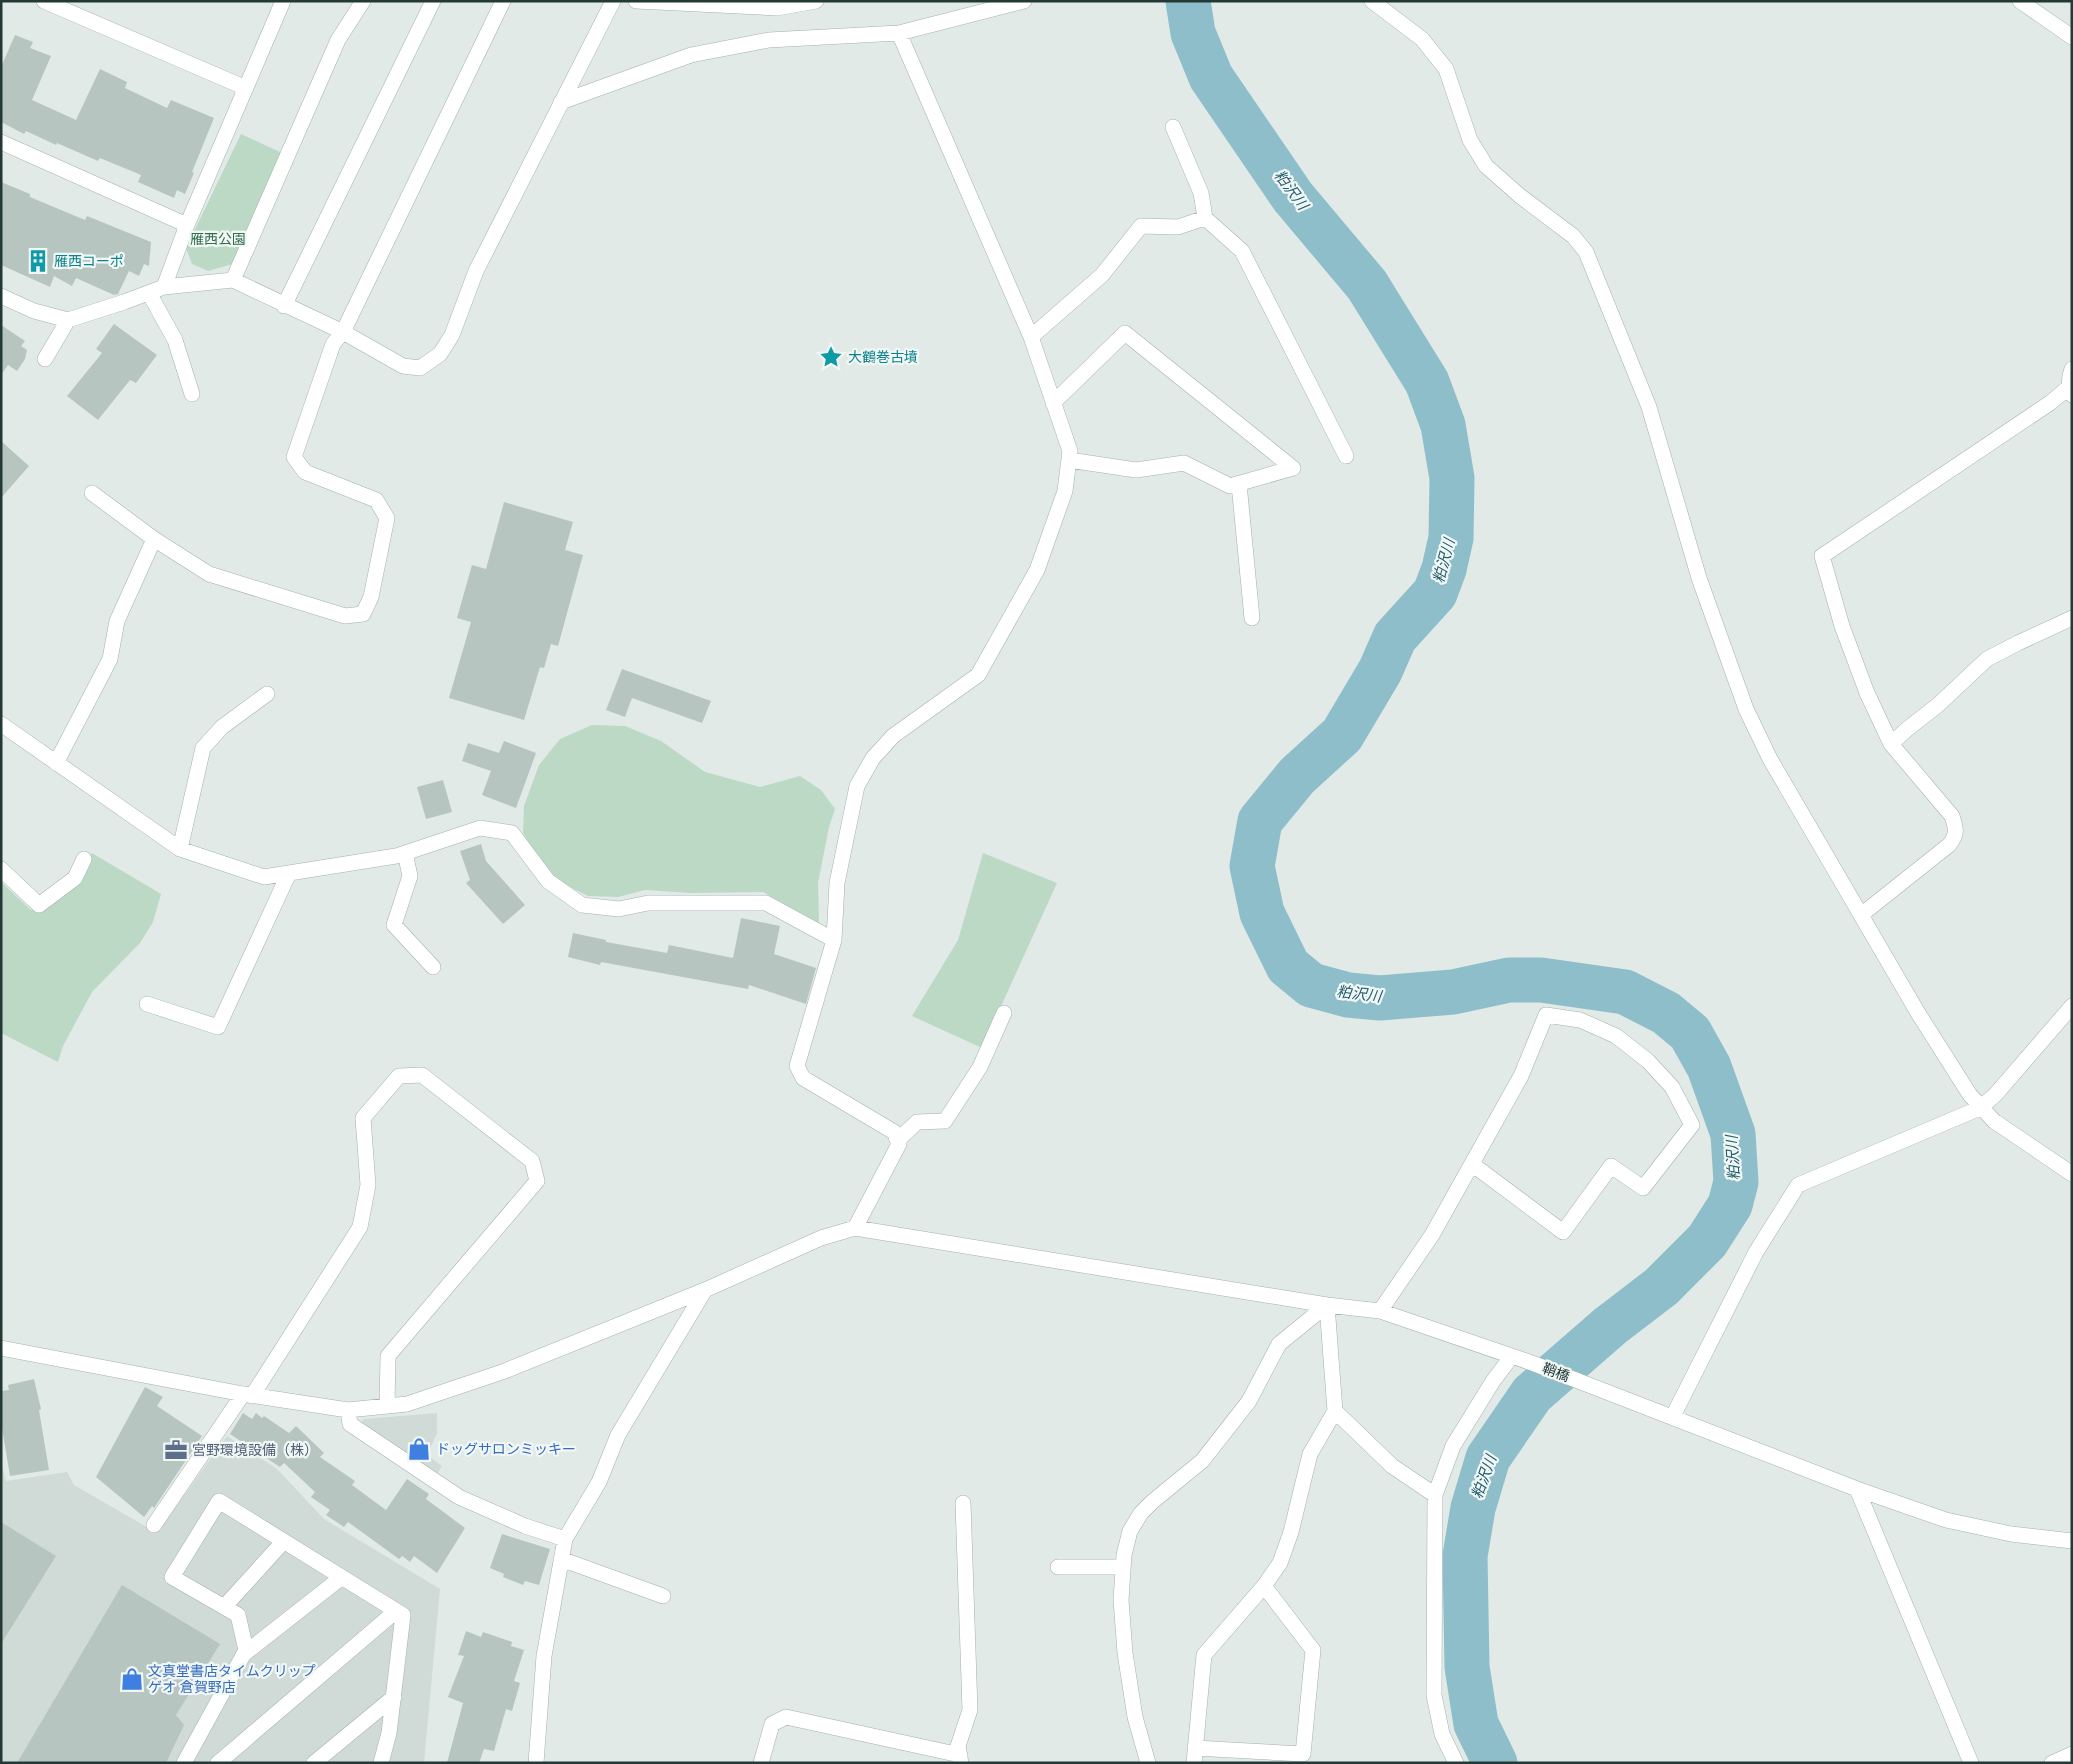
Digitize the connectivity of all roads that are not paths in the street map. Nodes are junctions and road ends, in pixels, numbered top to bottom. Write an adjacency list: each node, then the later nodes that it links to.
1 (44, 1): 14 (street)
2 (283, 1): 14 (street)
3 (363, 1): 20 (street)
4 (433, 1): 24 (street)
5 (503, 1): 26 (street)
6 (613, 1): 15 (street)
7 (636, 1): 8 (street)
8 (816, 1)
9 (1024, 1): 12 (street)
10 (1372, 1): 49 (street)
11 (2020, 1): 13 (street)
12 (899, 33): 15 (street); 27 (street)
13 (2072, 37)
14 (246, 88): 19 (street)
15 (561, 102): 26 (street)
16 (1173, 127): 18 (street)
17 (1, 142): 19 (street)
18 (1205, 218): 27 (street); 33 (street)
19 (187, 225): 21 (street)
20 (233, 280): 21 (street); 24 (street)
21 (164, 287): 22 (street)
22 (149, 293): 25 (street); 31 (street)
23 (1, 296): 25 (street)
24 (284, 306): 26 (street)
25 (68, 320): 28 (street)
26 (343, 332): 37 (street)
27 (1031, 337): 32 (street)
28 (45, 359)
29 (2072, 369): 30 (street)
30 (2070, 391): 42 (street)
31 (192, 394)
32 (1053, 403): 34 (street); 35 (street)
33 (1346, 456)
34 (1069, 460): 35 (street); 50 (street)
35 (1239, 484): 38 (street)
36 (92, 493): 37 (street)
37 (154, 539): 43 (street)
38 (1252, 618)
39 (2072, 618): 42 (street)
40 (267, 694): 44 (street)
41 (1, 724): 43 (street)
42 (1891, 744): 49 (street)
43 (56, 763): 44 (street)
44 (180, 849): 48 (street)
45 (405, 853): 48 (street); 50 (street); 51 (street)
46 (84, 859): 47 (street)
47 (1, 869)
48 (288, 873): 52 (street)
49 (1861, 915): 55 (street)
50 (834, 940): 56 (street)
51 (433, 967)
52 (147, 1004)
53 (2072, 1006): 55 (street)
54 (1004, 1014): 56 (street)
55 (1980, 1108): 58 (street); 69 (street)
56 (898, 1140): 59 (street)
57 (1472, 1164): 57 (street); 62 (street)
58 (2072, 1174)
59 (855, 1228): 60 (street); 61 (street, 鞘橋)
60 (705, 1290): 66 (street); 74 (street)
61 (1327, 1305): 62 (street, 鞘橋); 68 (street); 79 (street)
62 (1380, 1311): 64 (street, 鞘橋)
63 (1, 1348): 65 (street)
64 (1512, 1356): 69 (street, 鞘橋); 71 (street)
65 (248, 1395): 66 (street); 67 (street); 73 (street)
66 (388, 1406): 67 (street)
67 (348, 1410): 74 (street)
68 (1335, 1411): 71 (street); 81 (street)
69 (1673, 1416): 70 (street, 鞘橋)
70 (1857, 1489): 76 (street, 鞘橋); 98 (street)
71 (1435, 1495): 97 (street)
72 (963, 1503): 89 (street)
73 (154, 1525)
74 (565, 1539): 77 (street)
75 (284, 1541): 80 (street); 83 (street); 83 (street)
76 (2072, 1541)
77 (561, 1559): 82 (street); 94 (street)
78 (1058, 1567): 79 (street)
79 (1123, 1567): 96 (street)
80 (342, 1577): 84 (street); 85 (street)
81 (1264, 1586): 88 (street); 88 (street)
82 (664, 1596)
83 (224, 1607): 85 (street)
84 (396, 1611): 86 (street); 91 (street)
85 (244, 1654): 90 (street)
86 (394, 1697): 92 (street); 93 (street)
87 (2072, 1754): 99 (street)
88 (1194, 1755)
89 (960, 1759): 95 (street)
90 (184, 1763)
91 (218, 1763)
92 (314, 1763)
93 (381, 1763)
94 (536, 1763)
95 (761, 1763)
96 (1148, 1763)
97 (1456, 1763)
98 (1971, 1763)
99 (2052, 1763)

